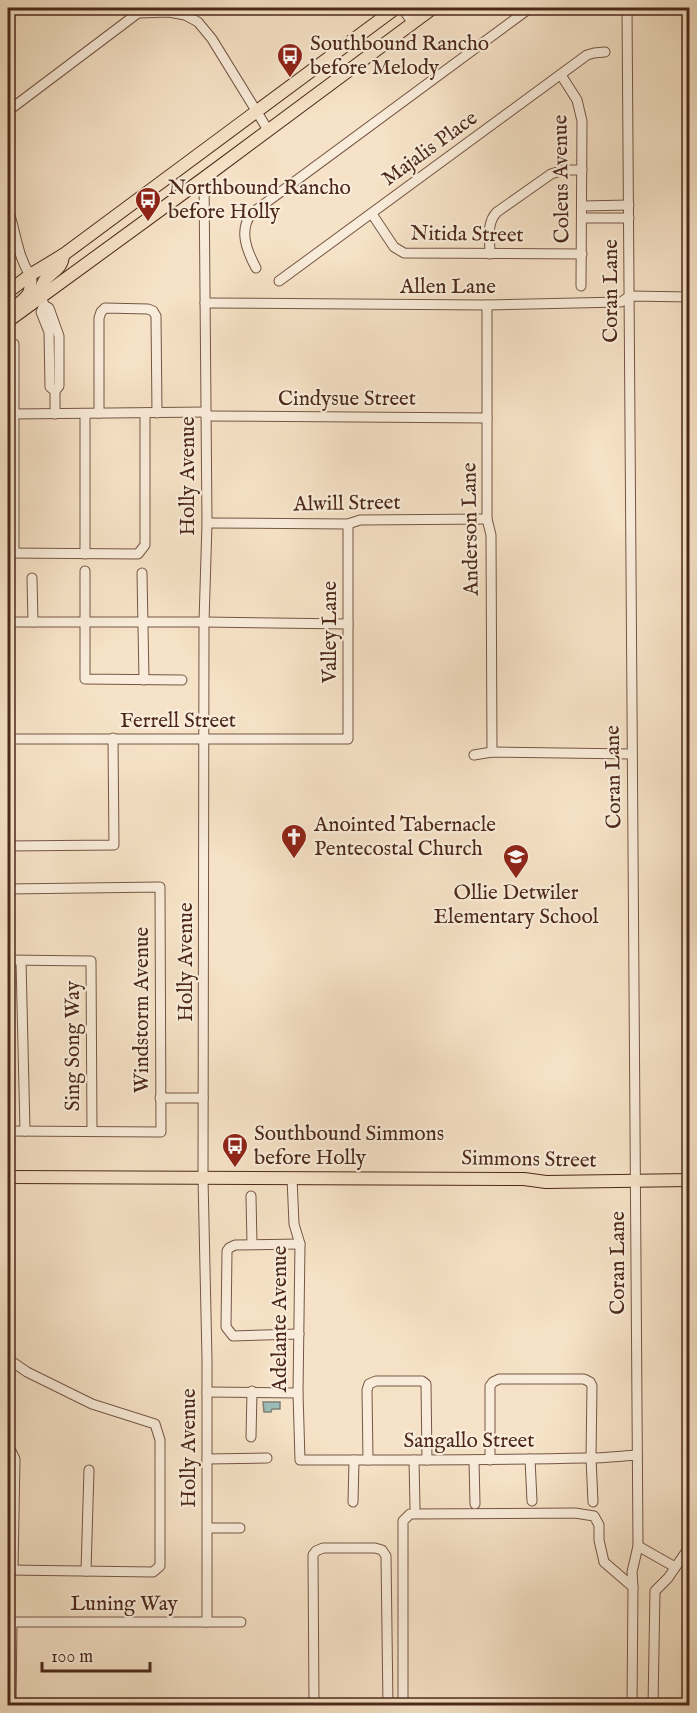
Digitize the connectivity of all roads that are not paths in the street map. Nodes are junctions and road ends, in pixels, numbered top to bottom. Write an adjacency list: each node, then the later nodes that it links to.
1 (396, 8): 11 (main road)
2 (402, 8): 7 (street)
3 (433, 8): 7 (main road)
4 (530, 8): 24 (street)
5 (627, 8): 16 (street, Coran Lane)
6 (135, 10): 10 (street); 11 (street)
7 (413, 23): 12 (main road)
8 (605, 52): 9 (street, Majalis Place)
9 (561, 75): 13 (street, Coleus Avenue); 18 (street, Majalis Place)
10 (8, 111)
11 (256, 111): 12 (street); 23 (main road)
12 (268, 130): 14 (main road)
13 (582, 170): 15 (street, Coleus Avenue); 21 (street)
14 (204, 178): 31 (main road); 32 (street, Holly Avenue)
15 (582, 206): 16 (street); 19 (street, Coleus Avenue)
16 (629, 206): 20 (street, Coran Lane)
17 (8, 209): 25 (street)
18 (372, 214): 21 (street, Nitida Street); 26 (street, Majalis Place)
19 (582, 218): 20 (street); 22 (street, Coleus Avenue)
20 (629, 218): 29 (street, Coran Lane)
21 (490, 254): 22 (street, Nitida Street)
22 (582, 254): 27 (street, Coleus Avenue)
23 (63, 255): 25 (main road); 31 (main road)
24 (256, 268)
25 (30, 275): 28 (main road); 34 (main road)
26 (279, 281)
27 (581, 286)
28 (8, 292)
29 (630, 296): 30 (street, Allen Lane); 33 (street, Allen Lane); 66 (street, Coran Lane)
30 (690, 297)
31 (42, 301): 34 (main road); 41 (street)
32 (205, 303): 33 (street, Allen Lane); 43 (street, Holly Avenue)
33 (487, 305): 44 (street, Anderson Lane)
34 (8, 319)
35 (14, 344): 36 (street)
36 (11, 376): 40 (street)
37 (99, 413): 38 (street, Cindysue Street); 39 (street); 42 (street, Cindysue Street)
38 (145, 413): 39 (street, Cindysue Street); 49 (street)
39 (157, 413): 43 (street, Cindysue Street)
40 (14, 414): 41 (street, Cindysue Street); 48 (street)
41 (55, 414): 42 (street, Cindysue Street)
42 (85, 414): 49 (street)
43 (206, 414): 44 (street, Cindysue Street); 46 (street, Holly Avenue)
44 (487, 418): 45 (street, Anderson Lane)
45 (487, 519): 47 (street, Alwill Street); 65 (street, Anderson Lane)
46 (207, 523): 47 (street, Alwill Street); 57 (street, Holly Avenue)
47 (348, 524): 58 (street, Valley Lane)
48 (11, 553): 49 (street)
49 (85, 554)
50 (86, 571): 55 (street)
51 (142, 573): 56 (street)
52 (32, 578): 54 (street)
53 (8, 622): 54 (street)
54 (33, 622): 55 (street)
55 (86, 622): 56 (street); 59 (street)
56 (143, 622): 57 (street); 59 (street)
57 (204, 622): 58 (street); 63 (street, Holly Avenue)
58 (348, 624): 64 (street, Valley Lane)
59 (144, 680): 60 (street)
60 (182, 680)
61 (113, 738): 62 (street, Ferrell Street); 63 (street, Ferrell Street); 68 (street)
62 (8, 739)
63 (205, 739): 64 (street, Ferrell Street); 73 (street, Holly Avenue)
64 (348, 740)
65 (492, 752): 66 (street); 67 (street)
66 (632, 753): 80 (street, Coran Lane)
67 (474, 755)
68 (8, 846)
69 (8, 889): 72 (street, Windstorm Avenue)
70 (8, 960): 71 (street)
71 (21, 960): 75 (street); 76 (street, Sing Song Way)
72 (160, 1098): 73 (street); 76 (street, Windstorm Avenue)
73 (203, 1098): 78 (street, Holly Avenue)
74 (8, 1131): 75 (street)
75 (25, 1131): 76 (street)
76 (92, 1131)
77 (8, 1177): 78 (main road, Simmons Street)
78 (203, 1178): 79 (main road, Simmons Street); 88 (street, Holly Avenue)
79 (292, 1178): 80 (main road, Simmons Street); 84 (street, Adelante Avenue)
80 (636, 1180): 81 (main road, Simmons Street); 92 (street, Coran Lane)
81 (690, 1180)
82 (251, 1196): 83 (street)
83 (252, 1244): 84 (street); 85 (street)
84 (300, 1244): 85 (street, Adelante Avenue)
85 (299, 1334): 89 (street, Adelante Avenue)
86 (8, 1357): 116 (street)
87 (252, 1391): 88 (street); 89 (street); 90 (street)
88 (207, 1392): 95 (street, Holly Avenue)
89 (298, 1393): 97 (street, Adelante Avenue)
90 (251, 1437)
91 (9, 1447): 115 (street)
92 (637, 1455): 94 (street, Sangallo Street); 113 (street, Coran Lane)
93 (267, 1458): 95 (street)
94 (591, 1458): 96 (street, Sangallo Street); 103 (street); 107 (street)
95 (207, 1459): 110 (street, Holly Avenue)
96 (530, 1459): 103 (street, Sangallo Street); 105 (street)
97 (300, 1460): 98 (street, Sangallo Street)
98 (354, 1460): 99 (street, Sangallo Street); 106 (street)
99 (368, 1460): 100 (street, Sangallo Street); 101 (street)
100 (414, 1460): 101 (street, Sangallo Street); 109 (street)
101 (427, 1460): 102 (street, Sangallo Street)
102 (474, 1460): 103 (street, Sangallo Street); 108 (street)
103 (490, 1460)
104 (89, 1470): 116 (street)
105 (532, 1501)
106 (353, 1502)
107 (593, 1502)
108 (475, 1504)
109 (415, 1508)
110 (208, 1528): 111 (street); 119 (street, Holly Avenue)
111 (240, 1528)
112 (690, 1545): 114 (street)
113 (638, 1546): 114 (street); 117 (street, Coran Lane)
114 (675, 1567): 126 (street)
115 (10, 1570): 116 (street)
116 (86, 1571)
117 (633, 1587): 124 (street); 125 (street, Coran Lane)
118 (10, 1622): 119 (street, Luning Way); 121 (street)
119 (207, 1622): 120 (street, Luning Way)
120 (241, 1622)
121 (11, 1706)
122 (314, 1706): 123 (street)
123 (388, 1706)
124 (403, 1706)
125 (632, 1706)
126 (653, 1706)

